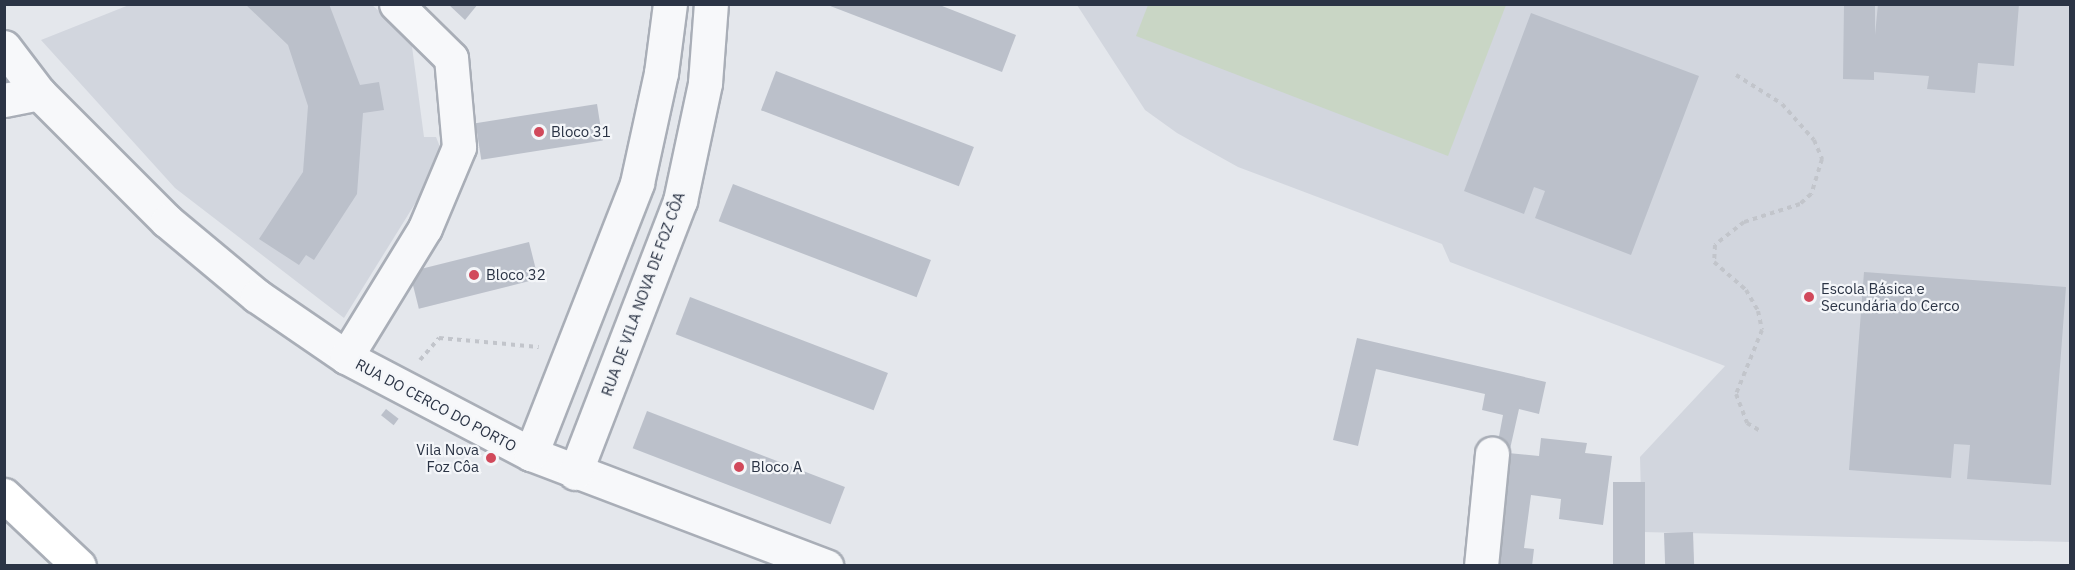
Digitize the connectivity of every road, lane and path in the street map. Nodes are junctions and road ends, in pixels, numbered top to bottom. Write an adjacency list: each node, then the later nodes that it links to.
1 (396, 4): 9 (street)
2 (670, 4): 12 (street)
3 (711, 4): 14 (street, RUA DE VILA NOVA DE FOZ CÔA)
4 (4, 47): 6 (street, RUA DO CERCO DO PORTO)
5 (1736, 75): 11 (path)
6 (39, 93): 7 (street); 9 (street, RUA DO CERCO DO PORTO)
7 (4, 100)
8 (543, 348): 10 (path)
9 (346, 357): 10 (street, RUA DO CERCO DO PORTO)
10 (397, 388): 12 (street, RUA DO CERCO DO PORTO)
11 (1762, 432)
12 (531, 454): 14 (street, RUA DO CERCO DO PORTO)
13 (1492, 454): 18 (street)
14 (576, 473): 17 (street, RUA DO CERCO DO PORTO)
15 (4, 495): 16 (main road)
16 (78, 566)
17 (826, 566)
18 (1481, 566)

